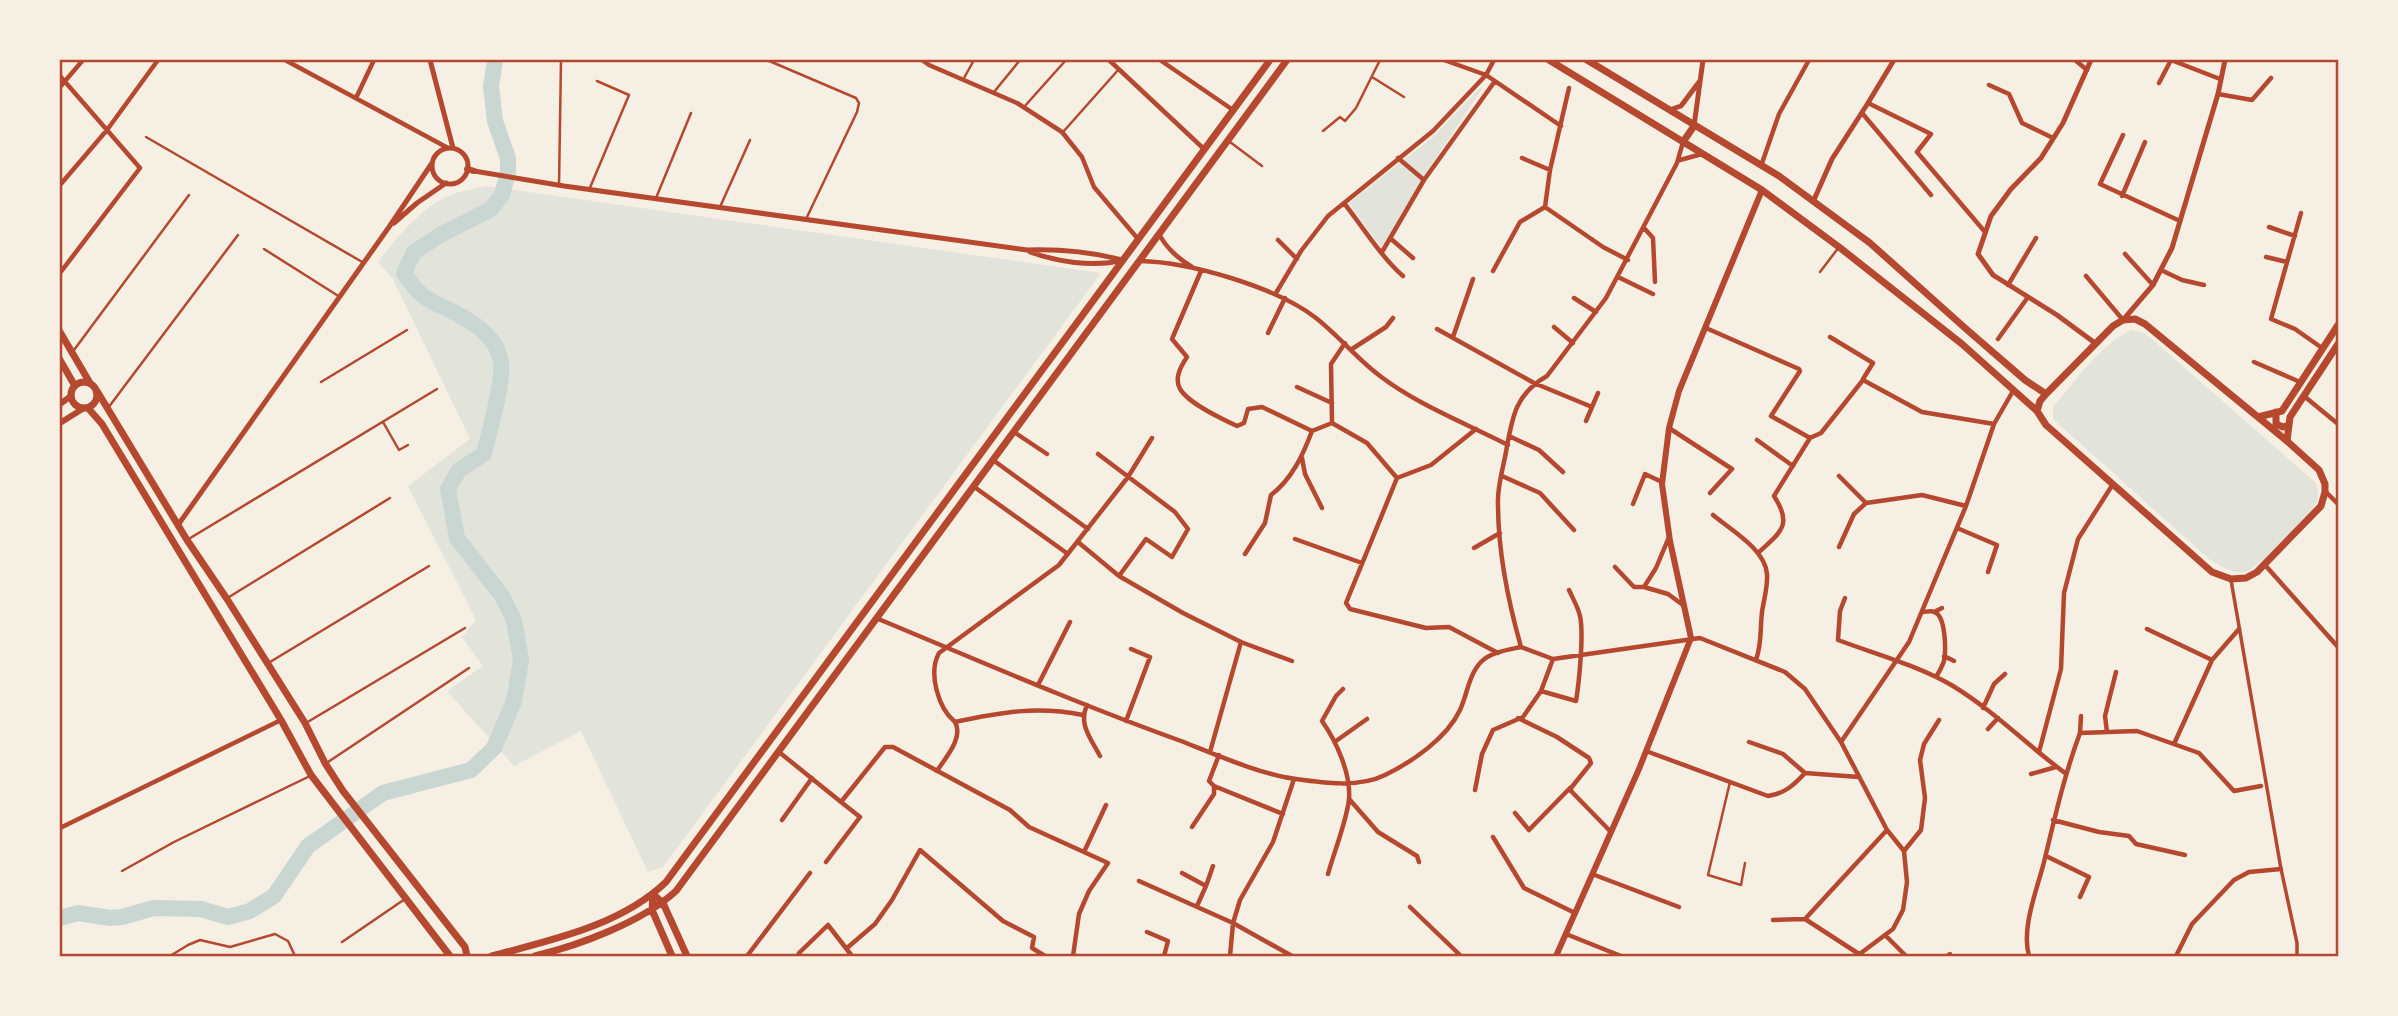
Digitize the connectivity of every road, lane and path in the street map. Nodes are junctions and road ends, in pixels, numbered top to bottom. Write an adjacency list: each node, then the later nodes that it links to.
1 (83, 60): 35 (street)
2 (158, 60): 55 (street)
3 (285, 60): 46 (street)
4 (374, 60): 46 (street)
5 (430, 60): 65 (street)
6 (561, 60): 79 (lane)
7 (767, 60): 91 (lane)
8 (922, 60): 37 (street)
9 (974, 60): 37 (lane)
10 (1020, 60): 43 (lane)
11 (1066, 60): 48 (lane)
12 (1109, 60): 27 (street)
13 (1160, 60): 49 (street)
14 (1270, 60): 49 (main road)
15 (1287, 60): 62 (main road)
16 (1380, 60): 31 (lane)
17 (1444, 60): 29 (street)
18 (1494, 60): 29 (street)
19 (1549, 60): 63 (main road)
20 (1587, 60): 50 (main road)
21 (1701, 60): 33 (street)
22 (1810, 60): 73 (street)
23 (1894, 60): 47 (street)
24 (2075, 60): 28 (street)
25 (2091, 60): 28 (street)
26 (2225, 60): 34 (street)
27 (1119, 69): 57 (lane); 66 (street)
28 (2087, 70): 60 (street)
29 (1486, 75): 38 (street); 69 (street)
30 (60, 76): 35 (street)
31 (1373, 78): 45 (lane); 56 (lane)
32 (2271, 78): 44 (street)
33 (1700, 79): 50 (street); 54 (street)
34 (2220, 79): 39 (street); 44 (street)
35 (64, 81): 41 (street); 55 (street)
36 (597, 81): 80 (lane)
37 (963, 81): 43 (street)
38 (1495, 81): 53 (street); 76 (street)
39 (2159, 83)
40 (1989, 85): 60 (street)
41 (60, 87)
42 (1569, 88): 53 (street)
43 (993, 93): 48 (street)
44 (2218, 94): 92 (street)
45 (1404, 97)
46 (356, 98): 65 (street)
47 (1868, 103): 52 (street); 96 (street)
48 (1023, 107): 57 (street)
49 (1233, 110): 66 (main road)
50 (1667, 110): 54 (main road)
51 (691, 113): 85 (lane)
52 (1862, 113): 83 (street); 86 (street)
53 (1561, 126): 75 (street)
54 (1694, 126): 63 (main road); 73 (main road)
55 (107, 130): 78 (street); 120 (street)
56 (1323, 131)
57 (1062, 132): 102 (street)
58 (2123, 135): 84 (street)
59 (146, 137): 115 (lane)
60 (2053, 138): 96 (street)
61 (750, 140): 88 (lane)
62 (1227, 140): 72 (lane); 98 (main road)
63 (1683, 142): 67 (main road); 71 (street)
64 (2145, 142): 84 (street)
65 (451, 148): 70 (street); 74 (street)
66 (1204, 149): 102 (main road)
67 (1704, 154): 71 (street); 81 (main road)
68 (1522, 158): 75 (street)
69 (1398, 159): 76 (street); 87 (street)
70 (432, 163): 77 (street); 93 (street)
71 (1678, 163): 95 (street)
72 (1262, 166)
73 (1761, 166): 86 (main road)
74 (470, 170): 77 (street); 79 (street)
75 (1550, 170): 89 (street)
76 (1423, 180): 100 (street)
77 (446, 183): 93 (street)
78 (60, 185)
79 (559, 186): 80 (street)
80 (589, 190): 85 (street)
81 (1762, 190): 104 (main road); 143 (main road)
82 (190, 195): 156 (lane)
83 (1931, 195)
84 (2122, 195): 92 (street)
85 (656, 198): 88 (street)
86 (1813, 202): 129 (main road)
87 (1344, 203): 106 (street); 110 (street)
88 (720, 207): 91 (street)
89 (1545, 207): 112 (street); 118 (street)
90 (2301, 213): 99 (street)
91 (805, 220): 111 (street)
92 (2180, 221): 117 (street)
93 (389, 227): 115 (street)
94 (2269, 227): 99 (street)
95 (1645, 229): 112 (street); 125 (street)
96 (1984, 232): 126 (street)
97 (238, 234): 180 (lane)
98 (1159, 234): 113 (main road); 116 (street)
99 (2295, 236): 114 (street)
100 (1390, 238): 106 (street); 109 (street)
101 (2036, 238): 126 (street)
102 (1138, 239): 111 (main road)
103 (1278, 240): 110 (street)
104 (1839, 247): 119 (lane); 136 (main road)
105 (264, 249): 132 (lane)
106 (1382, 252): 121 (street)
107 (2125, 254): 127 (street)
108 (2266, 257): 114 (street)
109 (1413, 258)
110 (1297, 259): 130 (street)
111 (1122, 260): 113 (main road); 177 (main road)
112 (1628, 260): 123 (street)
113 (1138, 261): 116 (street); 183 (main road)
114 (2287, 262): 154 (street)
115 (364, 263): 132 (street)
116 (1198, 270): 130 (street); 194 (street)
117 (2161, 270): 127 (street); 128 (street)
118 (1493, 271)
119 (1820, 272)
120 (60, 273)
121 (1403, 276)
122 (2086, 276): 139 (street)
123 (1618, 277): 131 (street); 137 (street)
124 (1473, 279): 147 (street)
125 (1655, 282)
126 (2008, 285): 135 (street)
127 (2154, 285): 139 (street)
128 (2204, 285)
129 (1920, 289): 136 (main road); 164 (main road)
130 (1276, 293): 133 (street)
131 (1653, 294)
132 (340, 297): 227 (street)
133 (1284, 298): 146 (street); 150 (street)
134 (1574, 298): 137 (street)
135 (2028, 298): 149 (street); 151 (street)
136 (1908, 302): 168 (main road)
137 (1596, 312): 152 (street)
138 (1393, 318): 155 (street)
139 (2123, 320): 151 (main road); 184 (main road)
140 (2339, 325): 154 (main road)
141 (1554, 327): 152 (street)
142 (1437, 328): 147 (street)
143 (1706, 328): 192 (main road); 198 (street)
144 (407, 330): 160 (lane)
145 (60, 332): 156 (main road)
146 (1268, 333)
147 (1453, 337): 162 (street)
148 (1830, 337): 159 (street)
149 (1997, 338)
150 (1344, 342): 155 (street); 175 (street)
151 (2095, 343): 171 (main road)
152 (1573, 344): 162 (street)
153 (2339, 344): 173 (main road)
154 (2323, 348): 163 (main road)
155 (1352, 349): 193 (street)
156 (72, 353): 161 (main road)
157 (60, 360): 165 (main road)
158 (2254, 362): 163 (street)
159 (1863, 380): 189 (street); 198 (street)
160 (321, 382)
161 (90, 383): 165 (main road); 169 (main road)
162 (1534, 383): 178 (street); 196 (street)
163 (2301, 383): 182 (main road)
164 (2031, 384): 171 (main road); 174 (main road)
165 (75, 386): 172 (main road)
166 (1297, 387): 175 (street)
167 (437, 389): 186 (lane)
168 (2014, 390): 174 (main road); 189 (street)
169 (97, 391): 179 (main road); 180 (main road)
170 (1598, 393): 178 (street)
171 (2046, 394): 181 (main road)
172 (71, 396): 176 (main road); 179 (main road)
173 (2304, 396): 190 (street); 191 (main road)
174 (2021, 397): 181 (main road)
175 (1332, 403): 188 (street)
176 (60, 404)
177 (1014, 407): 183 (main road); 254 (main road)
178 (1592, 407): 185 (street)
179 (86, 408): 187 (main road); 208 (main road)
180 (108, 408): 205 (main road)
181 (2037, 411): 216 (main road)
182 (2276, 412): 184 (main road); 191 (main road)
183 (1025, 415): 195 (main road)
184 (2258, 417): 200 (main road)
185 (1586, 421)
186 (383, 422): 201 (lane); 234 (lane)
187 (60, 423)
188 (1332, 423): 194 (street); 214 (street)
189 (1994, 424): 224 (street)
190 (2339, 424)
191 (2289, 425): 200 (main road)
192 (1669, 428): 215 (main road); 219 (street)
193 (1476, 429): 202 (street); 214 (street)
194 (1312, 430): 206 (street)
195 (1014, 431): 203 (street); 207 (main road)
196 (1509, 436): 202 (street); 210 (street)
197 (1152, 438): 213 (street)
198 (1810, 438): 209 (street)
199 (1757, 440): 209 (street)
200 (2287, 441): 218 (main road)
201 (408, 445)
202 (1508, 445): 211 (street)
203 (1047, 454)
204 (1098, 454): 213 (street)
205 (138, 457): 208 (main road); 227 (main road)
206 (1302, 458): 225 (street); 240 (street)
207 (993, 460): 217 (main road); 229 (street)
208 (126, 464): 292 (main road)
209 (1793, 466): 238 (street)
210 (1563, 472)
211 (1502, 476): 230 (street); 231 (street)
212 (1839, 476): 221 (street)
213 (1128, 477): 229 (street); 246 (street)
214 (1397, 478): 241 (street)
215 (1662, 482): 222 (street); 232 (main road)
216 (2113, 484): 247 (main road); 307 (street)
217 (973, 486): 239 (street); 257 (main road)
218 (2325, 492): 223 (street); 242 (main road)
219 (1710, 493)
220 (390, 498): 251 (lane)
221 (1866, 503): 224 (street); 236 (street)
222 (1633, 504)
223 (2339, 504)
224 (1966, 506): 228 (street)
225 (1322, 508)
226 (1713, 515): 238 (street)
227 (178, 525): 234 (main road)
228 (1957, 528): 245 (street); 255 (street)
229 (1088, 529): 235 (street)
230 (1574, 530)
231 (1500, 533): 237 (street); 264 (street)
232 (1669, 537): 248 (street); 252 (main road)
233 (1295, 538): 241 (street)
234 (187, 540): 251 (main road)
235 (1078, 542): 239 (street); 246 (street)
236 (1839, 547)
237 (1474, 548)
238 (1758, 553): 272 (street)
239 (1068, 554): 266 (street)
240 (1245, 554)
241 (1362, 563): 268 (street)
242 (2264, 565): 247 (main road); 265 (street)
243 (429, 566): 277 (lane)
244 (1615, 567): 248 (street)
245 (1988, 572)
246 (1119, 576): 263 (street)
247 (2231, 579): 261 (street)
248 (1644, 587): 252 (street)
249 (1569, 590): 269 (street)
250 (1845, 598): 276 (street)
251 (227, 599): 277 (main road)
252 (1684, 606): 262 (main road)
253 (1942, 608): 256 (street)
254 (864, 611): 257 (main road); 356 (main road)
255 (1923, 612): 256 (street); 276 (street)
256 (1934, 612): 270 (street)
257 (876, 618): 266 (street); 304 (main road)
258 (1069, 622): 282 (street)
259 (465, 628): 296 (lane)
260 (2147, 629): 273 (street)
261 (2239, 629): 273 (street); 348 (street)
262 (1691, 638): 269 (street); 272 (street); 305 (main road)
263 (1241, 642): 274 (street); 306 (street)
264 (1521, 647): 268 (street); 271 (street)
265 (2339, 647)
266 (947, 648): 282 (street); 295 (street)
267 (1131, 649): 294 (street)
268 (1499, 653): 320 (street)
269 (1579, 654): 271 (street); 284 (street)
270 (1944, 656): 275 (street); 281 (street)
271 (1553, 659): 284 (street)
272 (1756, 660): 302 (street)
273 (2212, 660): 303 (street)
274 (1293, 661)
275 (1954, 661)
276 (1895, 662): 281 (street); 302 (street)
277 (268, 664): 296 (main road)
278 (469, 668): 310 (lane)
279 (2116, 672): 298 (street)
280 (2005, 674): 286 (street)
281 (1937, 677): 286 (street)
282 (1038, 685): 285 (street)
283 (1343, 689): 300 (street)
284 (1541, 691): 289 (street)
285 (1087, 705): 287 (street); 294 (street)
286 (1983, 708): 290 (street)
287 (1083, 715): 295 (street); 309 (street)
288 (2081, 716): 299 (street)
289 (1518, 718): 324 (street); 325 (street)
290 (1998, 718): 297 (street); 307 (street)
291 (1367, 719): 300 (street)
292 (281, 720): 316 (main road); 335 (street)
293 (1939, 720): 341 (street)
294 (1126, 721): 306 (street)
295 (955, 722): 312 (street)
296 (305, 723): 310 (main road)
297 (1988, 729)
298 (2107, 732): 299 (street); 303 (street)
299 (2080, 733): 314 (street)
300 (1336, 741): 320 (street)
301 (1749, 742): 313 (street)
302 (1842, 742): 317 (street)
303 (2175, 744): 323 (street)
304 (778, 751): 318 (street); 359 (main road)
305 (1646, 751): 321 (street); 338 (main road)
306 (1210, 752): 308 (street)
307 (2039, 752): 311 (street)
308 (1219, 755): 319 (street); 322 (street)
309 (1100, 756)
310 (325, 763): 331 (main road)
311 (2057, 767): 314 (street); 315 (street)
312 (937, 771): 327 (street); 340 (street)
313 (1805, 773): 317 (street); 321 (street)
314 (2065, 773): 333 (street)
315 (2031, 774)
316 (311, 775): 336 (main road); 349 (lane)
317 (1859, 777): 337 (street)
318 (812, 779): 327 (street); 332 (street)
319 (1294, 779): 320 (street); 330 (street)
320 (1348, 782): 326 (street)
321 (1730, 782): 346 (lane)
322 (1214, 786): 330 (street); 334 (street)
323 (2261, 786)
324 (1571, 788): 329 (street); 338 (street)
325 (1475, 790)
326 (1349, 799): 345 (street); 352 (street)
327 (841, 802): 344 (street)
328 (1106, 805): 340 (street)
329 (1515, 813)
330 (1283, 814): 367 (street)
331 (365, 818): 336 (main road); 378 (main road)
332 (782, 820)
333 (2053, 820): 342 (street); 343 (street)
334 (1192, 827)
335 (60, 828)
336 (350, 828): 358 (main road)
337 (1887, 830): 341 (street); 365 (street)
338 (1611, 832): 353 (main road)
339 (1493, 837): 364 (street)
340 (1084, 852): 386 (street)
341 (1904, 852): 370 (street)
342 (2185, 855)
343 (2046, 856): 357 (street); 394 (street)
344 (826, 862)
345 (1419, 862)
346 (1745, 863)
347 (1213, 866): 355 (street)
348 (2281, 869): 395 (street); 396 (street)
349 (122, 871)
350 (810, 873): 383 (street)
351 (1182, 873): 355 (street)
352 (1328, 874)
353 (1592, 874): 362 (street); 364 (main road)
354 (1139, 881): 360 (street)
355 (1206, 886): 360 (street)
356 (653, 894): 359 (main road); 363 (main road); 379 (main road)
357 (2080, 897)
358 (405, 899): 371 (lane); 377 (main road)
359 (663, 903): 363 (main road); 382 (main road)
360 (1197, 906): 367 (street)
361 (1410, 907): 390 (street)
362 (1679, 907)
363 (652, 910): 380 (main road); 381 (main road)
364 (1575, 913): 369 (main road)
365 (1805, 919): 366 (street); 374 (street)
366 (1773, 920)
367 (1233, 923): 388 (street); 389 (street)
368 (1147, 932): 387 (street)
369 (1566, 934): 391 (main road); 392 (street)
370 (1885, 935): 374 (street); 393 (street)
371 (342, 942)
372 (847, 948): 373 (street); 384 (street); 385 (street)
373 (798, 956)
374 (1858, 956)
375 (170, 957): 376 (lane)
376 (295, 957)
377 (450, 957)
378 (467, 957)
379 (492, 957)
380 (535, 957)
381 (672, 957)
382 (687, 957)
383 (747, 957)
384 (852, 957)
385 (1045, 957)
386 (1073, 957)
387 (1164, 957)
388 (1230, 957)
389 (1292, 957)
390 (1461, 957)
391 (1556, 957)
392 (1621, 957)
393 (1906, 957)
394 (2029, 957)
395 (2176, 957)
396 (2297, 957)

